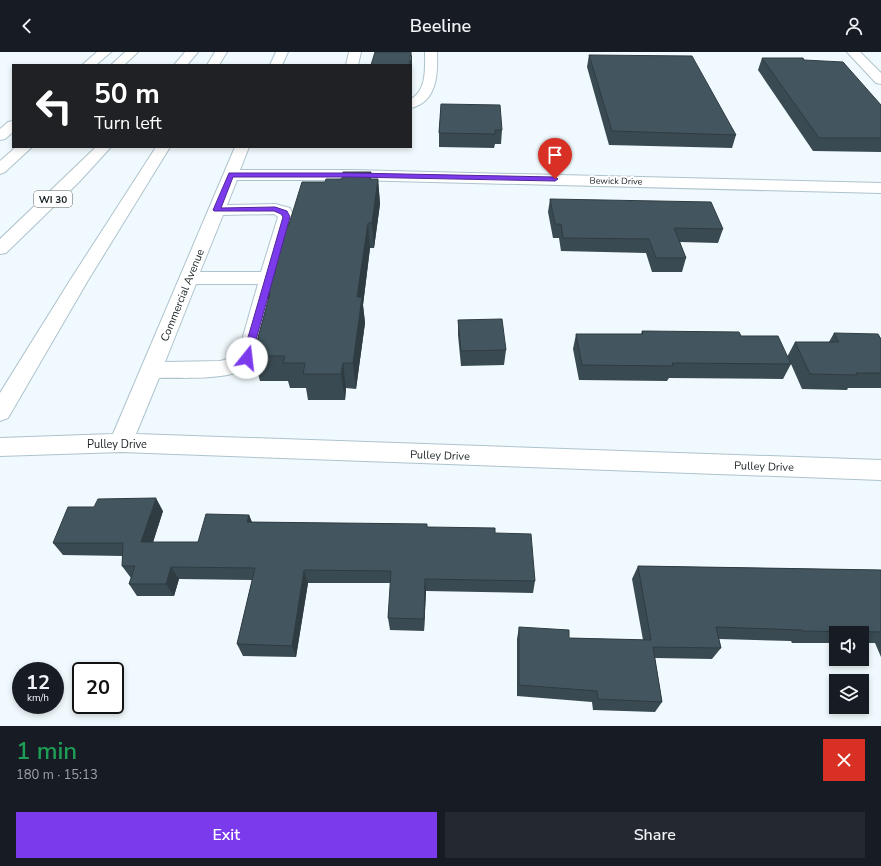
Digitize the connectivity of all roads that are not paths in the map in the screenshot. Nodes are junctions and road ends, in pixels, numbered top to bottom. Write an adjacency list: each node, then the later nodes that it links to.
1 (105, 52): 9 (main road)
2 (132, 52): 10 (main road)
3 (192, 52): 11 (main road)
4 (221, 52): 12 (main road)
5 (282, 52): 13 (main road)
6 (355, 52): 14 (main road)
7 (430, 52): 16 (main road)
8 (853, 52): 15 (main road)
9 (89, 64)
10 (119, 64)
11 (181, 64)
12 (214, 64)
13 (276, 64)
14 (352, 64)
15 (881, 80)
16 (412, 104)
17 (12, 126): 18 (main road)
18 (0, 136)
19 (24, 148): 23 (main road)
20 (103, 148): 27 (main road, WI 30)
21 (162, 148): 31 (main road)
22 (242, 148): 24 (main road, Commercial Avenue)
23 (0, 169)
24 (231, 175): 25 (main road, Bewick Drive); 26 (main road, Commercial Avenue)
25 (881, 188)
26 (216, 210): 28 (main road, Commercial Avenue); 29 (main road)
27 (0, 250)
28 (188, 278): 29 (main road); 30 (main road, Commercial Avenue)
29 (269, 278): 30 (main road)
30 (151, 370): 32 (main road, Commercial Avenue)
31 (0, 412)
32 (121, 443): 33 (main road, Pulley Drive); 34 (main road, Pulley Drive)
33 (0, 447)
34 (881, 470)

